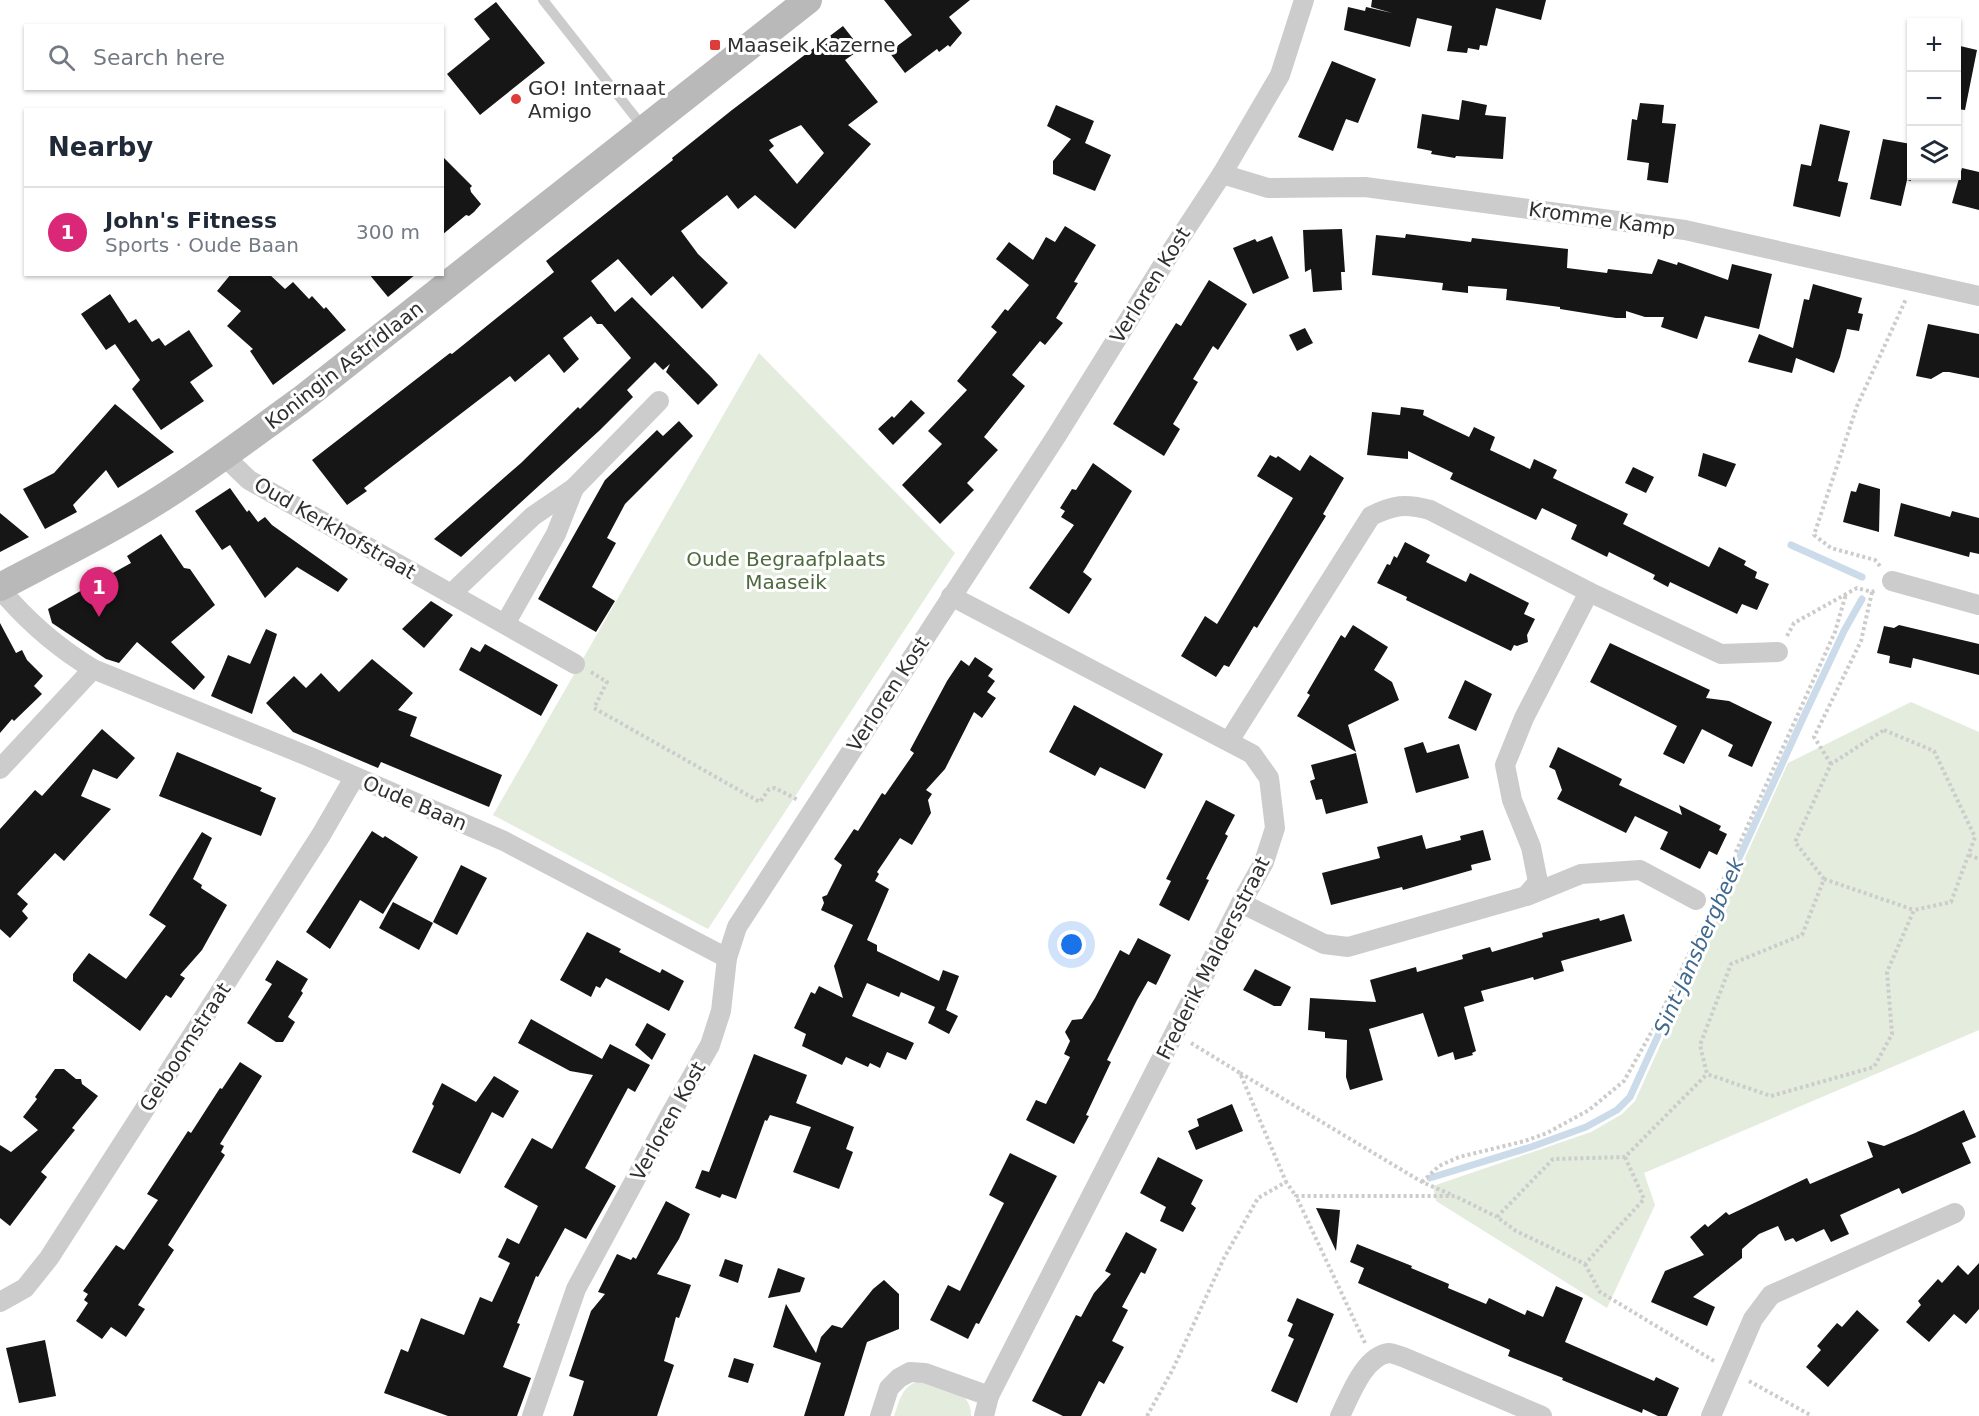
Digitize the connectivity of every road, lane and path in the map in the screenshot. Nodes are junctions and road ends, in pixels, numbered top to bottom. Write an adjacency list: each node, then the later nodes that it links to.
1 (543, 0): 4 (lane)
2 (808, 0): 4 (main road, Koningin Astridlaan)
3 (1304, 0): 5 (street, Verloren Kost)
4 (644, 129): 9 (main road, Koningin Astridlaan)
5 (1222, 174): 6 (street, Kromme Kamp); 17 (street, Verloren Kost)
6 (1914, 281): 7 (street, Kromme Kamp); 11 (path)
7 (1979, 296)
8 (659, 401): 10 (street)
9 (224, 456): 12 (main road, Koningin Astridlaan); 15 (street, Oud Kerkhofstraat)
10 (574, 488): 15 (street); 19 (street)
11 (1892, 581): 14 (path); 18 (street)
12 (0, 588): 22 (street, Oude Baan)
13 (1589, 592): 20 (street); 23 (street); 31 (street)
14 (1872, 592): 16 (path); 24 (path)
15 (451, 594): 19 (street, Oud Kerkhofstraat)
16 (1846, 594): 20 (path); 32 (path)
17 (951, 596): 23 (street, Frederik Maldersstraat); 27 (street, Verloren Kost)
18 (1979, 605)
19 (505, 624): 21 (street, Oud Kerkhofstraat)
20 (1778, 652)
21 (575, 664): 27 (path)
22 (93, 669): 25 (street); 26 (street, Oude Baan)
23 (1229, 741): 33 (street, Frederik Maldersstraat)
24 (1831, 764): 28 (path); 30 (path)
25 (0, 769)
26 (354, 778): 36 (street, Oude Baan); 48 (street, Geiboomstraat)
27 (814, 808): 36 (street, Verloren Kost)
28 (1969, 855): 29 (path); 34 (path)
29 (1979, 859)
30 (1824, 879): 34 (path); 39 (path)
31 (1526, 896): 32 (street); 33 (street)
32 (1706, 898)
33 (1241, 903): 37 (street, Frederik Maldersstraat)
34 (1914, 910): 39 (path)
35 (1706, 917): 42 (path)
36 (727, 958): 52 (street, Verloren Kost)
37 (1175, 1034): 38 (path); 51 (street, Frederik Maldersstraat)
38 (1240, 1073): 41 (path); 42 (path)
39 (1707, 1074): 40 (path)
40 (1625, 1157): 46 (path); 47 (path)
41 (1286, 1182): 43 (path); 55 (path)
42 (1422, 1182): 44 (path)
43 (1296, 1196): 44 (path); 49 (path)
44 (1455, 1196): 46 (path)
45 (1955, 1213): 50 (street)
46 (1497, 1217): 47 (path)
47 (1585, 1264): 50 (path)
48 (0, 1302)
49 (1373, 1360): 56 (street); 57 (street)
50 (1730, 1371): 58 (street); 59 (path)
51 (989, 1396): 53 (street); 54 (street, Frederik Maldersstraat)
52 (532, 1416)
53 (880, 1416)
54 (984, 1416)
55 (1147, 1416)
56 (1340, 1416)
57 (1542, 1416)
58 (1711, 1416)
59 (1812, 1416)

